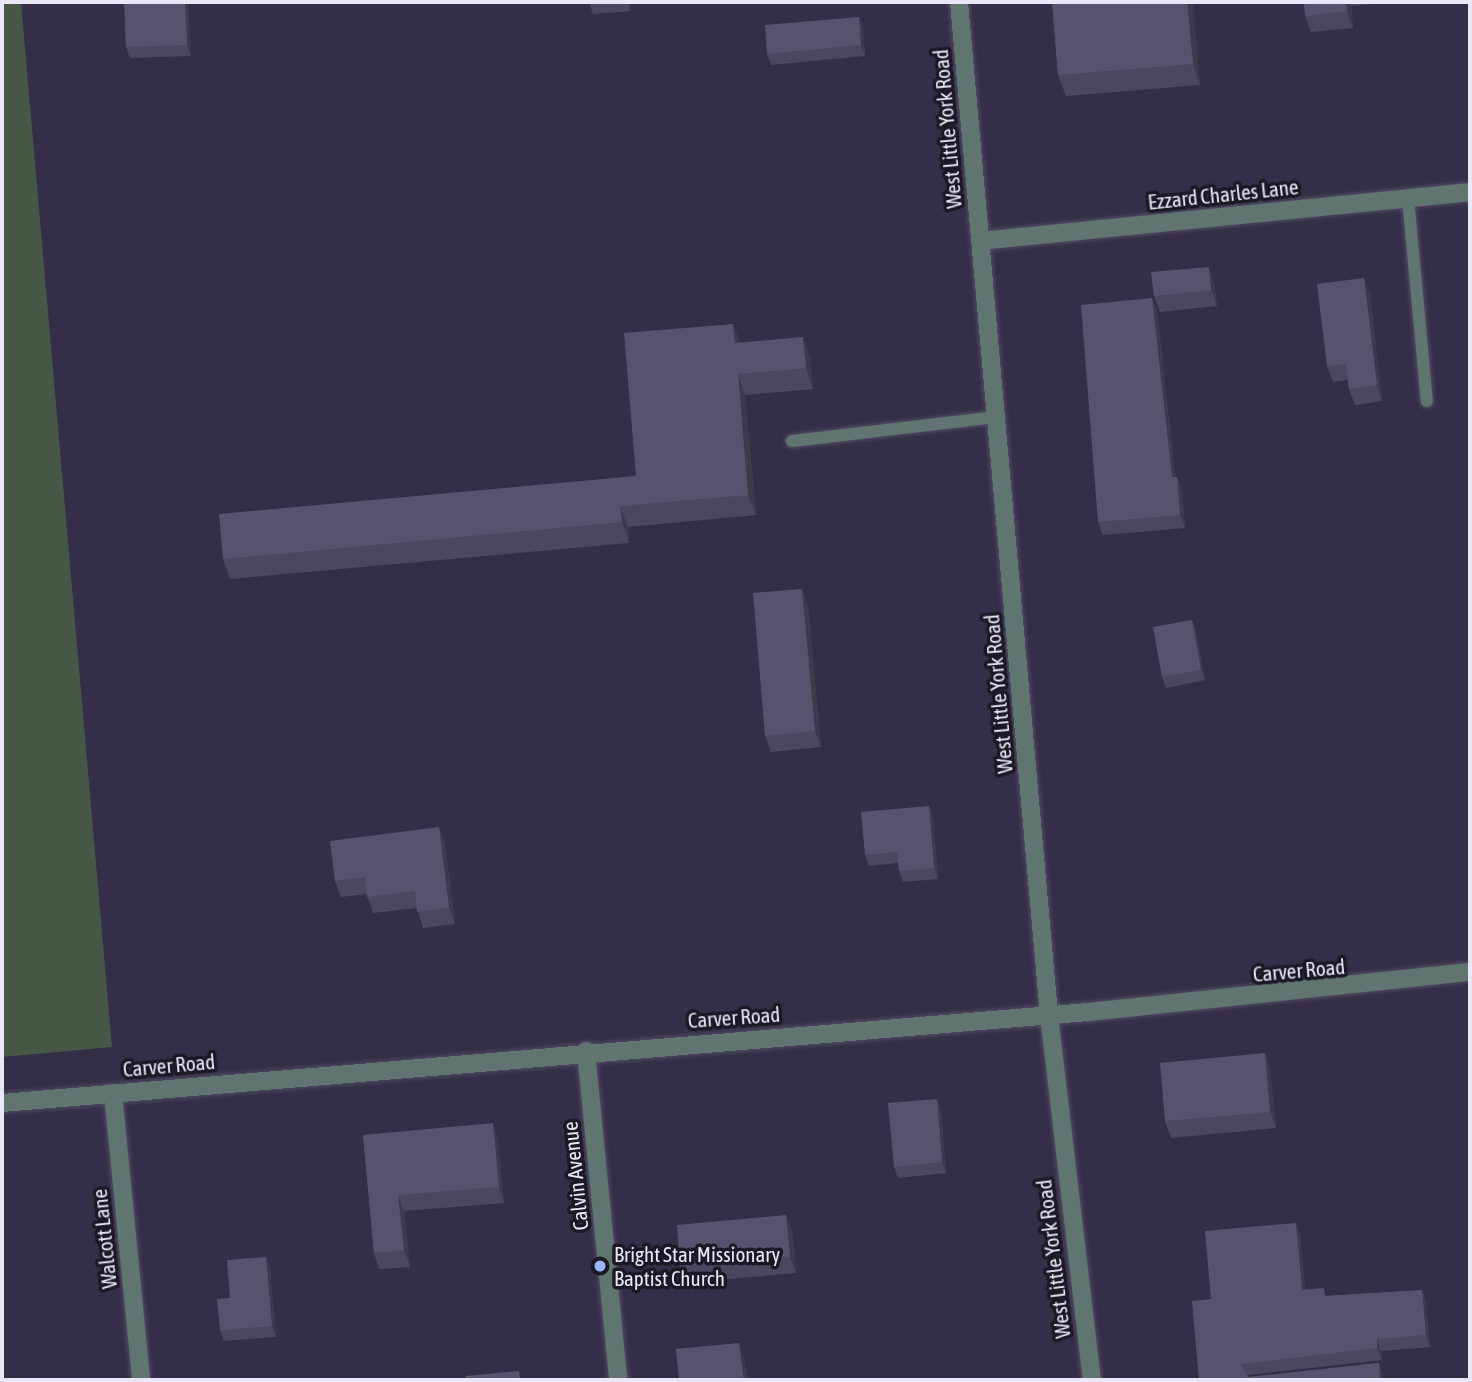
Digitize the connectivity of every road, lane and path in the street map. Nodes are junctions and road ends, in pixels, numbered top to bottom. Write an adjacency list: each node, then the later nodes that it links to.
1 (959, 2): 4 (street, West Little York Road)
2 (1470, 192): 3 (street, Ezzard Charles Lane)
3 (1408, 198): 4 (street, Ezzard Charles Lane); 5 (lane)
4 (981, 241): 6 (street, West Little York Road)
5 (1427, 401)
6 (996, 417): 7 (lane); 9 (street, West Little York Road)
7 (792, 441)
8 (1470, 972): 9 (street, Carver Road)
9 (1049, 1015): 10 (street, Carver Road); 15 (street, West Little York Road)
10 (586, 1051): 11 (street, Carver Road); 14 (street, Calvin Avenue)
11 (113, 1093): 12 (street, Carver Road); 13 (street, Walcott Lane)
12 (2, 1104)
13 (141, 1380)
14 (618, 1380)
15 (1092, 1380)

